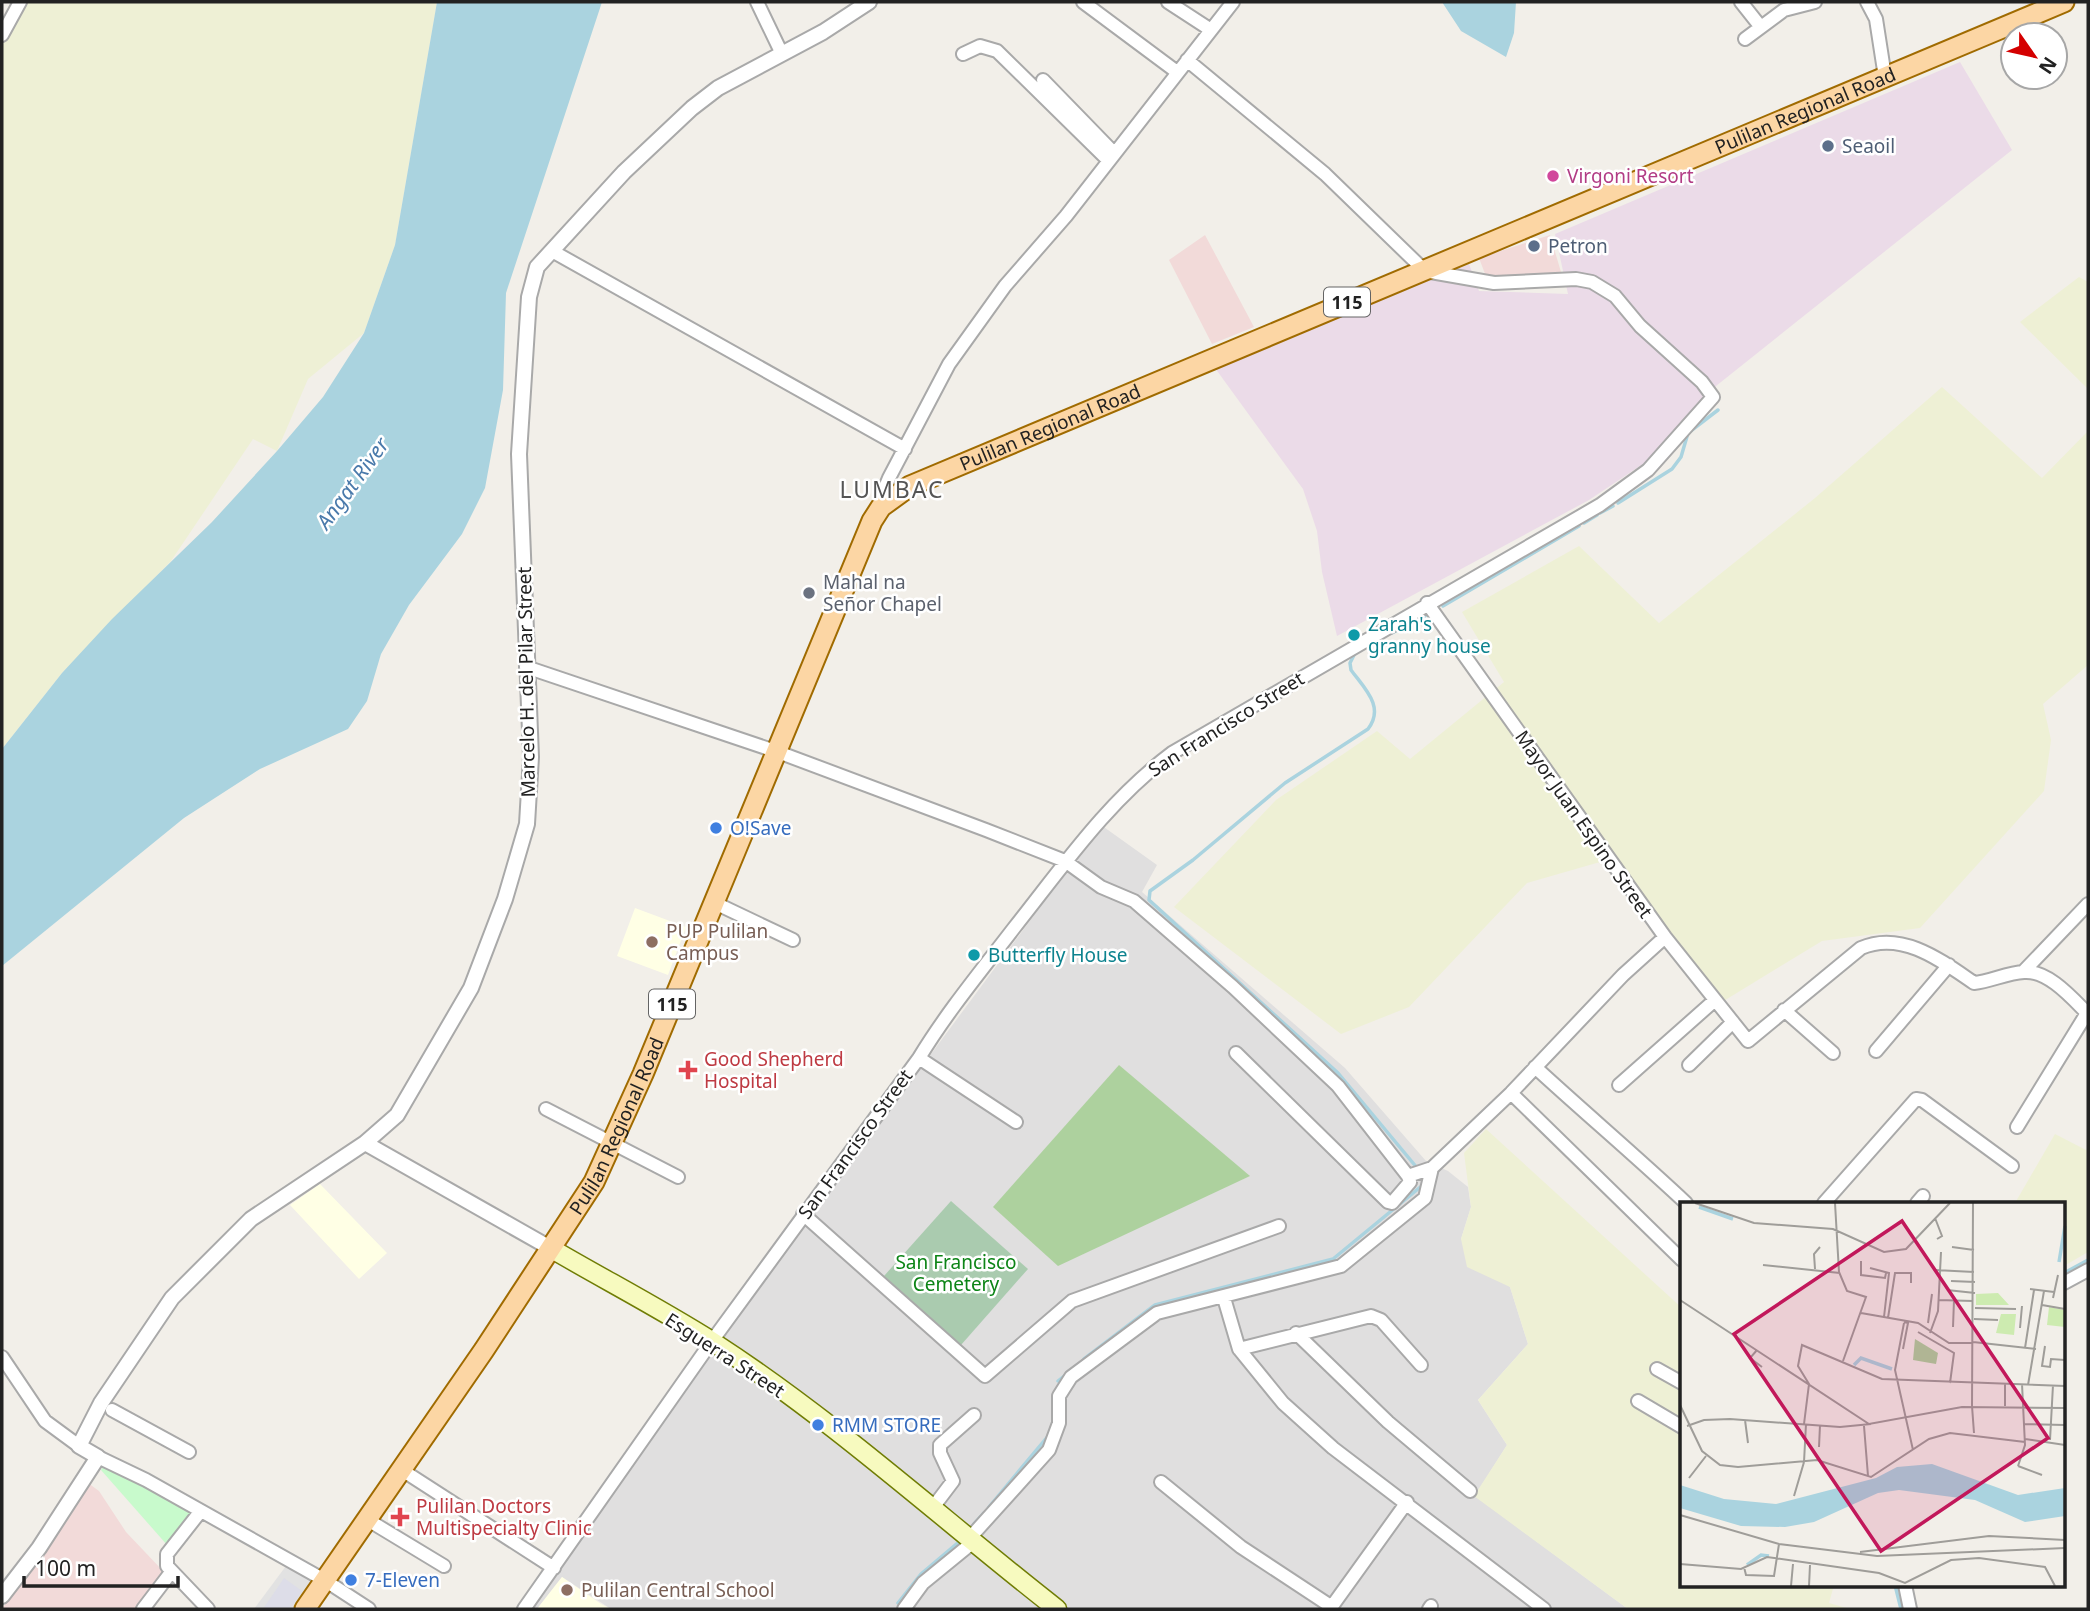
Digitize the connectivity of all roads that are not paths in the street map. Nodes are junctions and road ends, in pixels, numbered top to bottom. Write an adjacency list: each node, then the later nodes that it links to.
1 (20, 2): 13 (street)
2 (757, 2): 15 (street)
3 (869, 2): 15 (street, Marcelo H. del Pilar Street)
4 (1083, 2): 18 (street)
5 (1168, 2): 12 (street)
6 (1233, 2): 12 (street)
7 (1741, 2): 11 (street)
8 (1815, 2): 11 (street)
9 (1867, 2): 19 (street)
10 (2064, 2): 19 (main road, Pulilan Regional Road / 115)
11 (1760, 26): 14 (street)
12 (1211, 30): 17 (street)
13 (2, 35)
14 (1745, 39)
15 (782, 54): 22 (street, Marcelo H. del Pilar Street)
16 (963, 54): 21 (street)
17 (1187, 60): 18 (street); 23 (street)
18 (1177, 72): 21 (street)
19 (1885, 77): 23 (main road, Pulilan Regional Road / 115)
20 (1043, 80): 21 (street)
21 (1111, 156): 24 (street)
22 (552, 251): 24 (street); 27 (street, Marcelo H. del Pilar Street)
23 (1425, 271): 25 (main road, Pulilan Regional Road / 115); 26 (street, San Francisco Street)
24 (905, 449): 25 (street)
25 (881, 507): 28 (main road, Pulilan Regional Road / 115)
26 (1427, 603): 29 (street, San Francisco Street); 32 (street, Mayor Juan Espino Street)
27 (526, 667): 28 (street); 51 (street, Marcelo H. del Pilar Street)
28 (778, 752): 29 (street); 30 (main road, Pulilan Regional Road / 115)
29 (1065, 862): 43 (street, San Francisco Street); 55 (street)
30 (715, 903): 33 (street); 52 (main road, Pulilan Regional Road / 115)
31 (2088, 904): 35 (street)
32 (1665, 937): 36 (street, Mayor Juan Espino Street); 45 (street)
33 (793, 940)
34 (1949, 965): 35 (street); 37 (street); 40 (street)
35 (2023, 972): 38 (street)
36 (1715, 1000): 39 (street, Mayor Juan Espino Street); 46 (street)
37 (1784, 1010): 39 (street, Mayor Juan Espino Street); 42 (street)
38 (2088, 1013): 50 (street)
39 (1733, 1022): 44 (street)
40 (1876, 1051)
41 (1236, 1053): 55 (street)
42 (1833, 1053)
43 (919, 1058): 49 (street); 59 (street, San Francisco Street)
44 (1689, 1065)
45 (1535, 1067): 47 (street); 57 (street)
46 (1619, 1085)
47 (1511, 1093): 54 (street); 62 (street)
48 (545, 1110): 52 (street)
49 (1016, 1122)
50 (2017, 1127)
51 (365, 1143): 61 (street, Esguerra Street); 74 (street, Marcelo H. del Pilar Street)
52 (612, 1143): 56 (street); 61 (main road, Pulilan Regional Road / 115)
53 (2012, 1166): 58 (street)
54 (1432, 1168): 55 (street); 65 (street)
55 (1408, 1176)
56 (678, 1177)
57 (1685, 1202)
58 (1825, 1202)
59 (803, 1214): 60 (street); 67 (street, San Francisco Street)
60 (1279, 1226)
61 (552, 1250): 67 (main road, Esguerra Street); 80 (main road, Pulilan Regional Road / 115)
62 (1680, 1258)
63 (2088, 1269): 64 (street)
64 (2066, 1282)
65 (1224, 1298): 68 (street); 87 (street)
66 (1296, 1333): 68 (street); 70 (street); 82 (street)
67 (712, 1342): 84 (main road, Esguerra Street); 89 (street, San Francisco Street)
68 (1239, 1349): 83 (street)
69 (2, 1357): 77 (street)
70 (1421, 1365)
71 (1657, 1369): 72 (street)
72 (1680, 1382)
73 (1639, 1401): 76 (street)
74 (107, 1407): 77 (street, Marcelo H. del Pilar Street); 78 (street)
75 (974, 1415): 84 (street)
76 (1680, 1426)
77 (79, 1446): 79 (street)
78 (189, 1452)
79 (98, 1457): 85 (street); 93 (street)
80 (402, 1471): 86 (main road, Pulilan Regional Road / 115); 89 (street)
81 (1161, 1482): 94 (street)
82 (1470, 1491)
83 (1407, 1502): 94 (street); 102 (street)
84 (931, 1510): 87 (main road, Esguerra Street)
85 (200, 1512): 90 (street); 91 (street)
86 (368, 1520): 88 (street); 91 (main road, Pulilan Regional Road / 115)
87 (970, 1541): 100 (street); 101 (main road, Esguerra Street)
88 (444, 1566)
89 (554, 1568): 99 (street, San Francisco Street)
90 (172, 1571): 95 (street); 96 (street)
91 (326, 1581): 97 (main road, Pulilan Regional Road / 115); 98 (street)
92 (1905, 1586): 103 (street)
93 (2, 1596)
94 (1331, 1608)
95 (143, 1609)
96 (208, 1609)
97 (305, 1609)
98 (369, 1609)
99 (524, 1609)
100 (904, 1609)
101 (1057, 1609)
102 (1544, 1609)
103 (1910, 1609)

